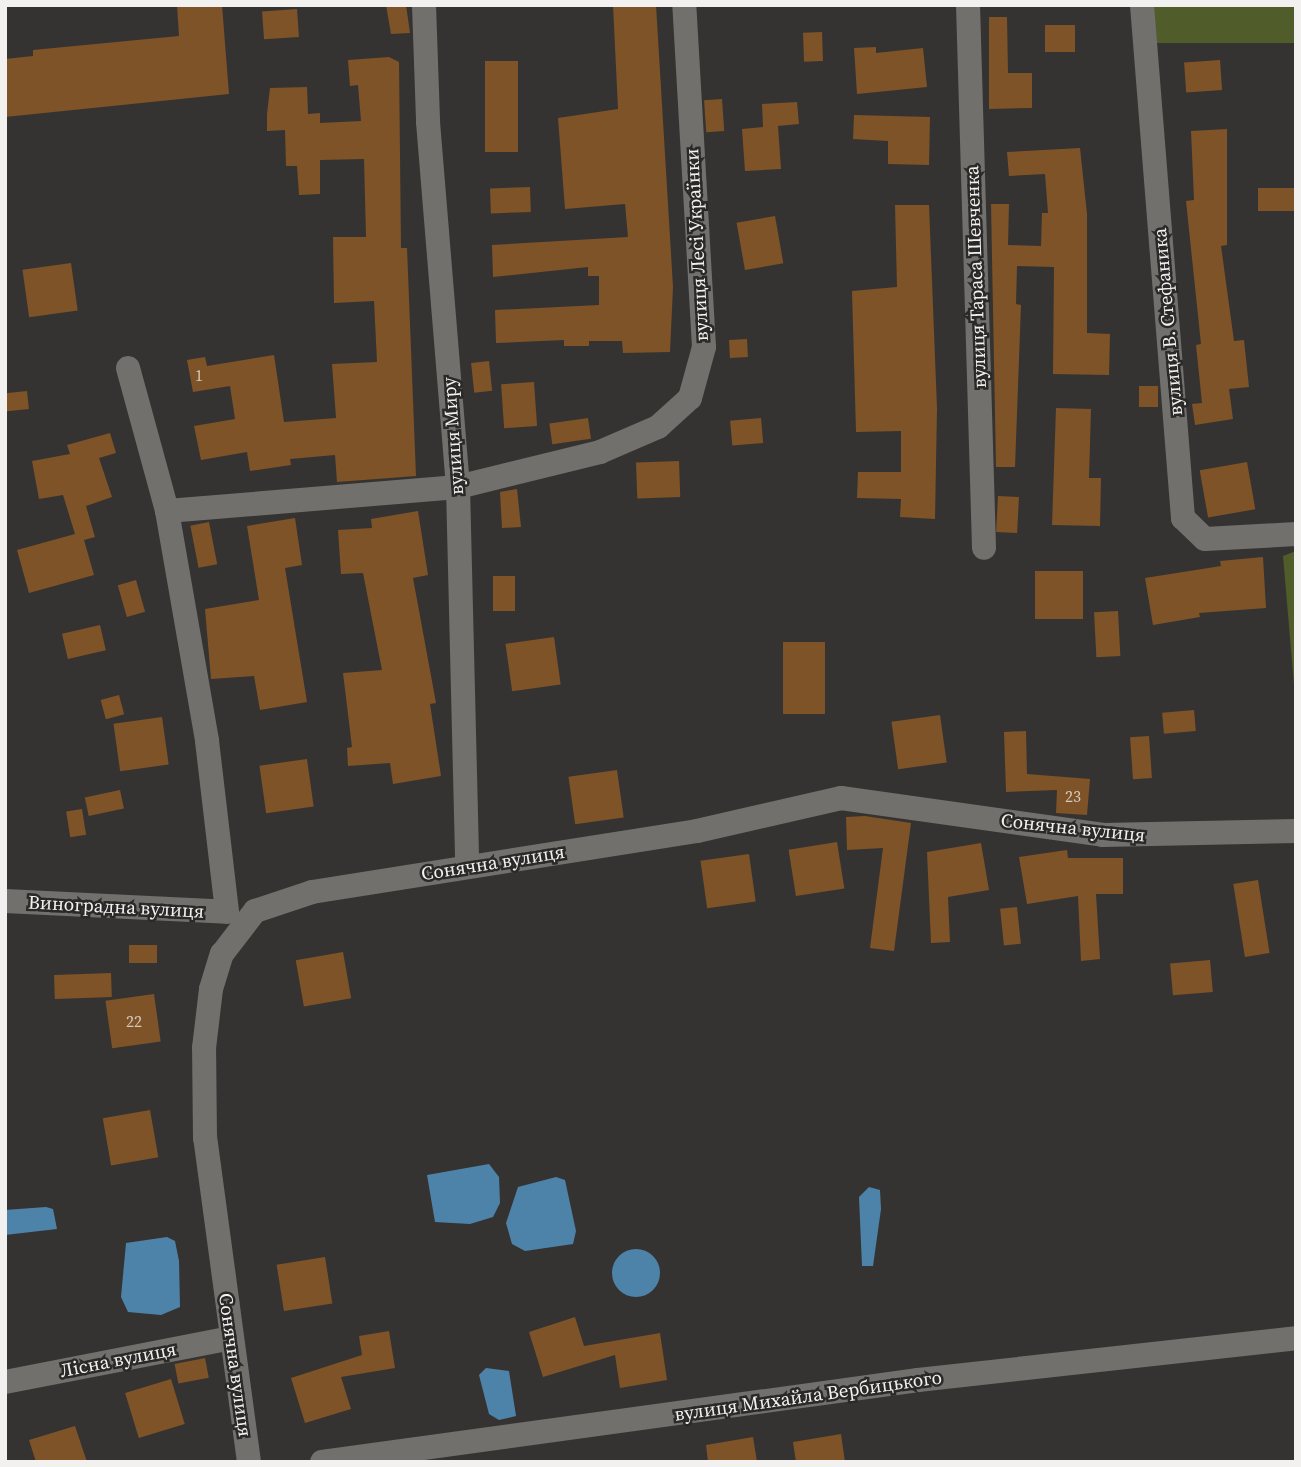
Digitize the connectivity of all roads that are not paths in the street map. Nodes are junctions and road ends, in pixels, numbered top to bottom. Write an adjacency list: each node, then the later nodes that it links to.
1 (424, 5): 6 (street, вулиця Миру)
2 (684, 5): 6 (street, вулиця Лесі Українки)
3 (968, 5): 9 (street, вулиця Тараса Шевченка)
4 (1142, 5): 8 (street, вулиця В. Стефаника)
5 (128, 368): 7 (street)
6 (458, 487): 7 (street); 11 (street, вулиця Миру)
7 (167, 511): 13 (street)
8 (1296, 534)
9 (984, 548)
10 (1296, 831): 11 (street, Сонячна вулиця)
11 (467, 867): 13 (street, Сонячна вулиця)
12 (5, 901): 13 (street, Виноградна вулиця)
13 (233, 919): 14 (street, Сонячна вулиця)
14 (231, 1338): 16 (street, Лісна вулиця); 17 (street, Сонячна вулиця)
15 (1296, 1338): 18 (street, вулиця Михайла Вербицького)
16 (5, 1382)
17 (249, 1462)
18 (322, 1462)

